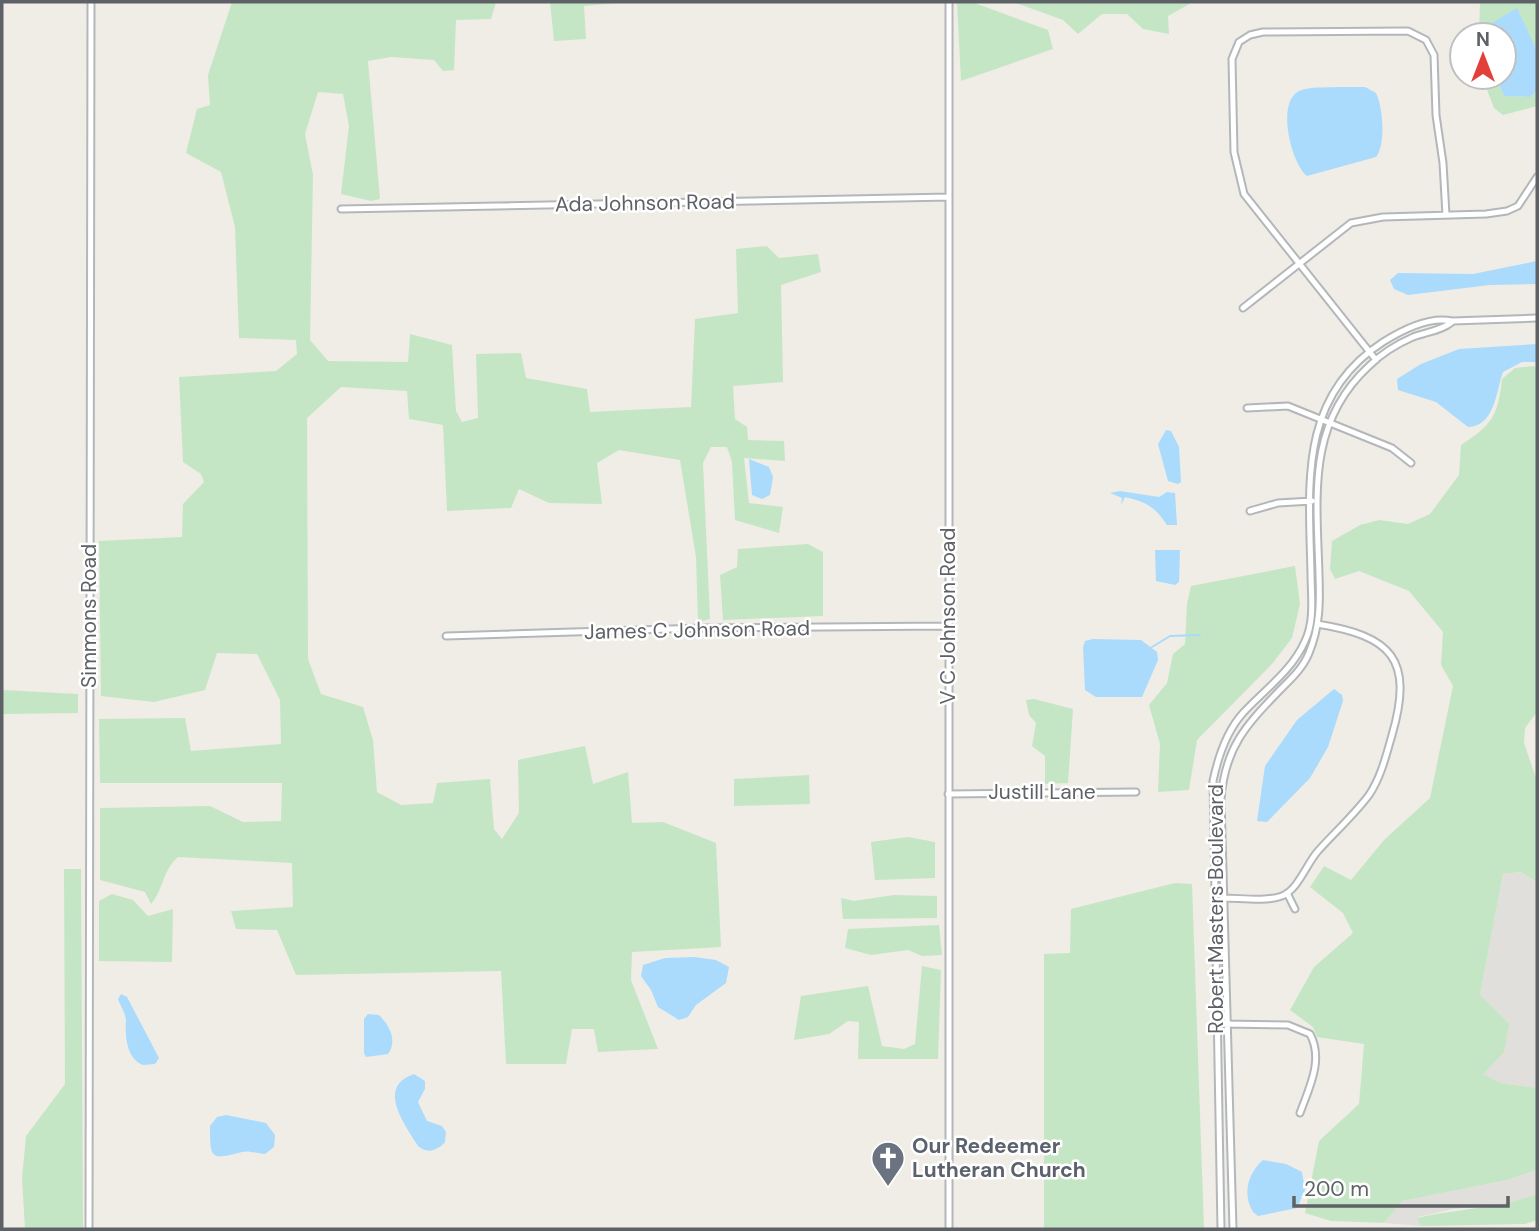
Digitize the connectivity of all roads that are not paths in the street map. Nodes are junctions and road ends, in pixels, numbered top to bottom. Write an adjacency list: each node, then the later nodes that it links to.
1 (91, 2): 34 (street, Simmons Road)
2 (949, 2): 6 (street, V C Johnson Road)
3 (1431, 34): 4 (street)
4 (1426, 40): 8 (street); 9 (street)
5 (1537, 177): 8 (street)
6 (949, 197): 7 (street, Ada Johnson Road); 23 (street, V C Johnson Road)
7 (341, 209)
8 (1446, 215): 9 (street)
9 (1298, 263): 10 (street); 13 (street)
10 (1243, 307)
11 (1537, 318): 12 (street, Robert Masters Boulevard)
12 (1452, 321): 13 (street, Robert Masters Boulevard); 14 (street, Robert Masters Boulevard)
13 (1370, 352): 14 (street); 16 (street, Robert Masters Boulevard)
14 (1376, 360): 17 (street, Robert Masters Boulevard)
15 (1247, 408): 16 (street)
16 (1321, 419): 17 (street); 19 (street, Robert Masters Boulevard)
17 (1329, 423): 18 (street); 20 (street, Robert Masters Boulevard)
18 (1411, 463)
19 (1309, 501): 20 (street); 21 (street); 22 (street, Robert Masters Boulevard)
20 (1317, 501): 22 (street, Robert Masters Boulevard)
21 (1250, 511)
22 (1314, 623): 27 (street); 28 (street, Robert Masters Boulevard); 29 (street, Robert Masters Boulevard)
23 (948, 626): 24 (street, James C Johnson Road); 26 (street, V C Johnson Road)
24 (446, 636)
25 (1136, 792): 26 (street, Justill Lane)
26 (948, 794): 35 (street, V C Johnson Road)
27 (1287, 893): 29 (street); 30 (street)
28 (1214, 898): 29 (street); 31 (street, Robert Masters Boulevard)
29 (1223, 898): 32 (street, Robert Masters Boulevard)
30 (1295, 909)
31 (1217, 1024): 32 (street); 36 (street, Robert Masters Boulevard)
32 (1226, 1024): 33 (street); 37 (street, Robert Masters Boulevard)
33 (1300, 1113)
34 (89, 1229)
35 (949, 1229)
36 (1221, 1229)
37 (1233, 1229)

